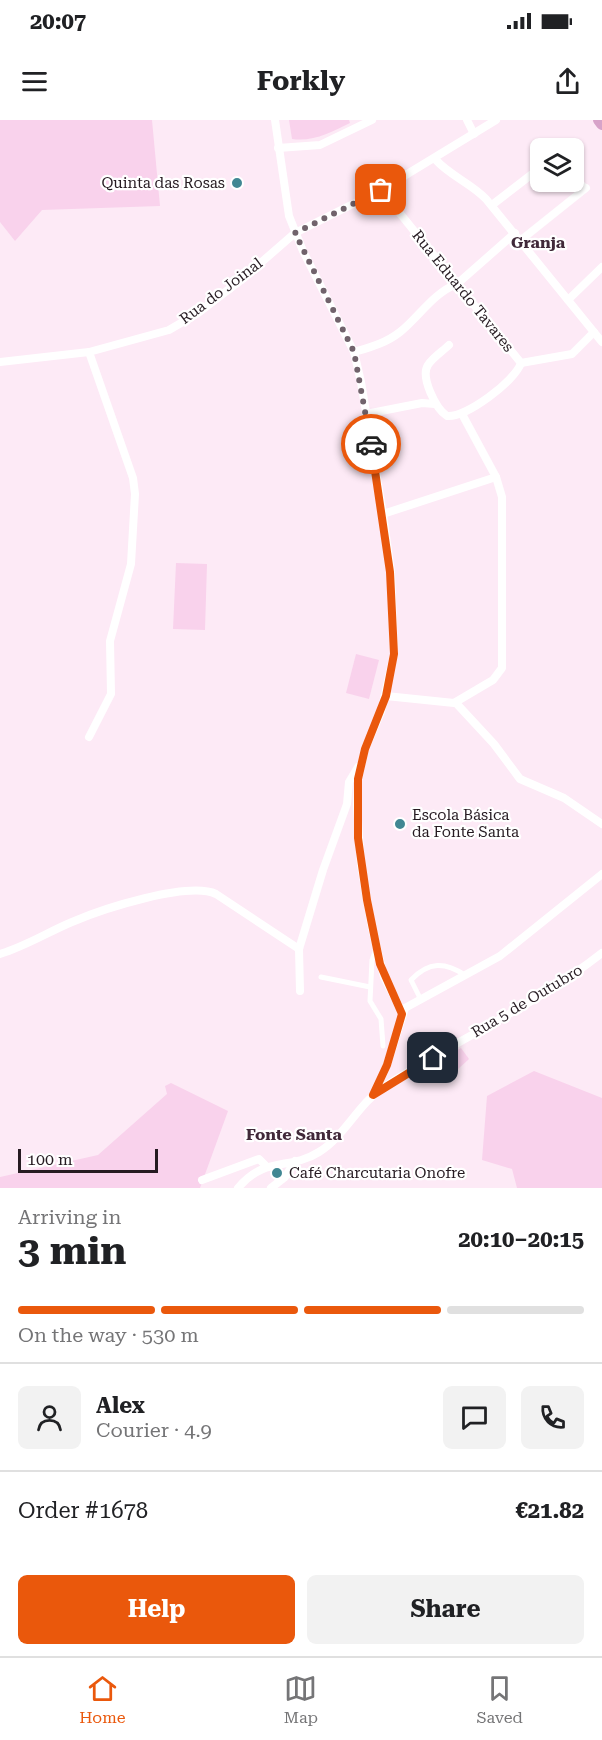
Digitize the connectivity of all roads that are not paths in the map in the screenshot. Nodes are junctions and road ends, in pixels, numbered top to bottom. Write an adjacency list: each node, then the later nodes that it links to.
1 (275, 120): 8 (street)
2 (372, 120): 8 (street)
3 (467, 120): 7 (street)
4 (496, 120): 7 (street, Rua do Joinal)
5 (599, 120): 6 (main road)
6 (602, 124)
7 (474, 134): 9 (street, Rua do Joinal)
8 (278, 148): 14 (street)
9 (435, 159): 12 (street, Rua do Joinal); 13 (street)
10 (530, 176): 13 (street)
11 (585, 188): 16 (street)
12 (381, 190): 14 (street, Rua do Joinal); 18 (street, Rua Eduardo Tavares)
13 (492, 205): 15 (street)
14 (295, 233): 23 (street, Rua do Joinal); 24 (street)
15 (515, 233): 16 (street); 18 (street)
16 (521, 240): 19 (street)
17 (602, 267): 19 (street)
18 (457, 284): 24 (street); 26 (street, Rua Eduardo Tavares)
19 (568, 300): 20 (street)
20 (594, 332): 21 (street); 26 (street)
21 (602, 342)
22 (449, 345): 27 (street)
23 (89, 352): 25 (street, Rua do Joinal); 34 (street)
24 (354, 352): 28 (street)
25 (0, 362)
26 (521, 363): 29 (street, Rua Eduardo Tavares)
27 (435, 404): 28 (street); 29 (street)
28 (366, 414): 31 (street)
29 (462, 414): 30 (street)
30 (496, 477): 31 (street); 33 (street)
31 (383, 514): 32 (street)
32 (386, 696): 33 (street); 35 (street)
33 (456, 702): 36 (street)
34 (89, 737)
35 (363, 758): 38 (street); 39 (street)
36 (602, 824)
37 (602, 874): 42 (street)
38 (377, 948): 44 (street); 47 (street)
39 (299, 949): 41 (street); 45 (street)
40 (602, 953): 49 (street, Rua 5 de Outubro)
41 (0, 954)
42 (465, 975): 46 (street); 46 (street)
43 (321, 977): 44 (street)
44 (370, 987): 48 (street)
45 (300, 991)
46 (420, 998): 47 (street)
47 (402, 1014): 49 (street)
48 (383, 1046)
49 (373, 1095): 50 (street, Rua 5 de Outubro)
50 (295, 1161): 51 (street, Rua 5 de Outubro); 54 (street)
51 (266, 1166): 52 (street, Rua 5 de Outubro); 53 (street)
52 (202, 1180)
53 (238, 1188)
54 (271, 1188)

